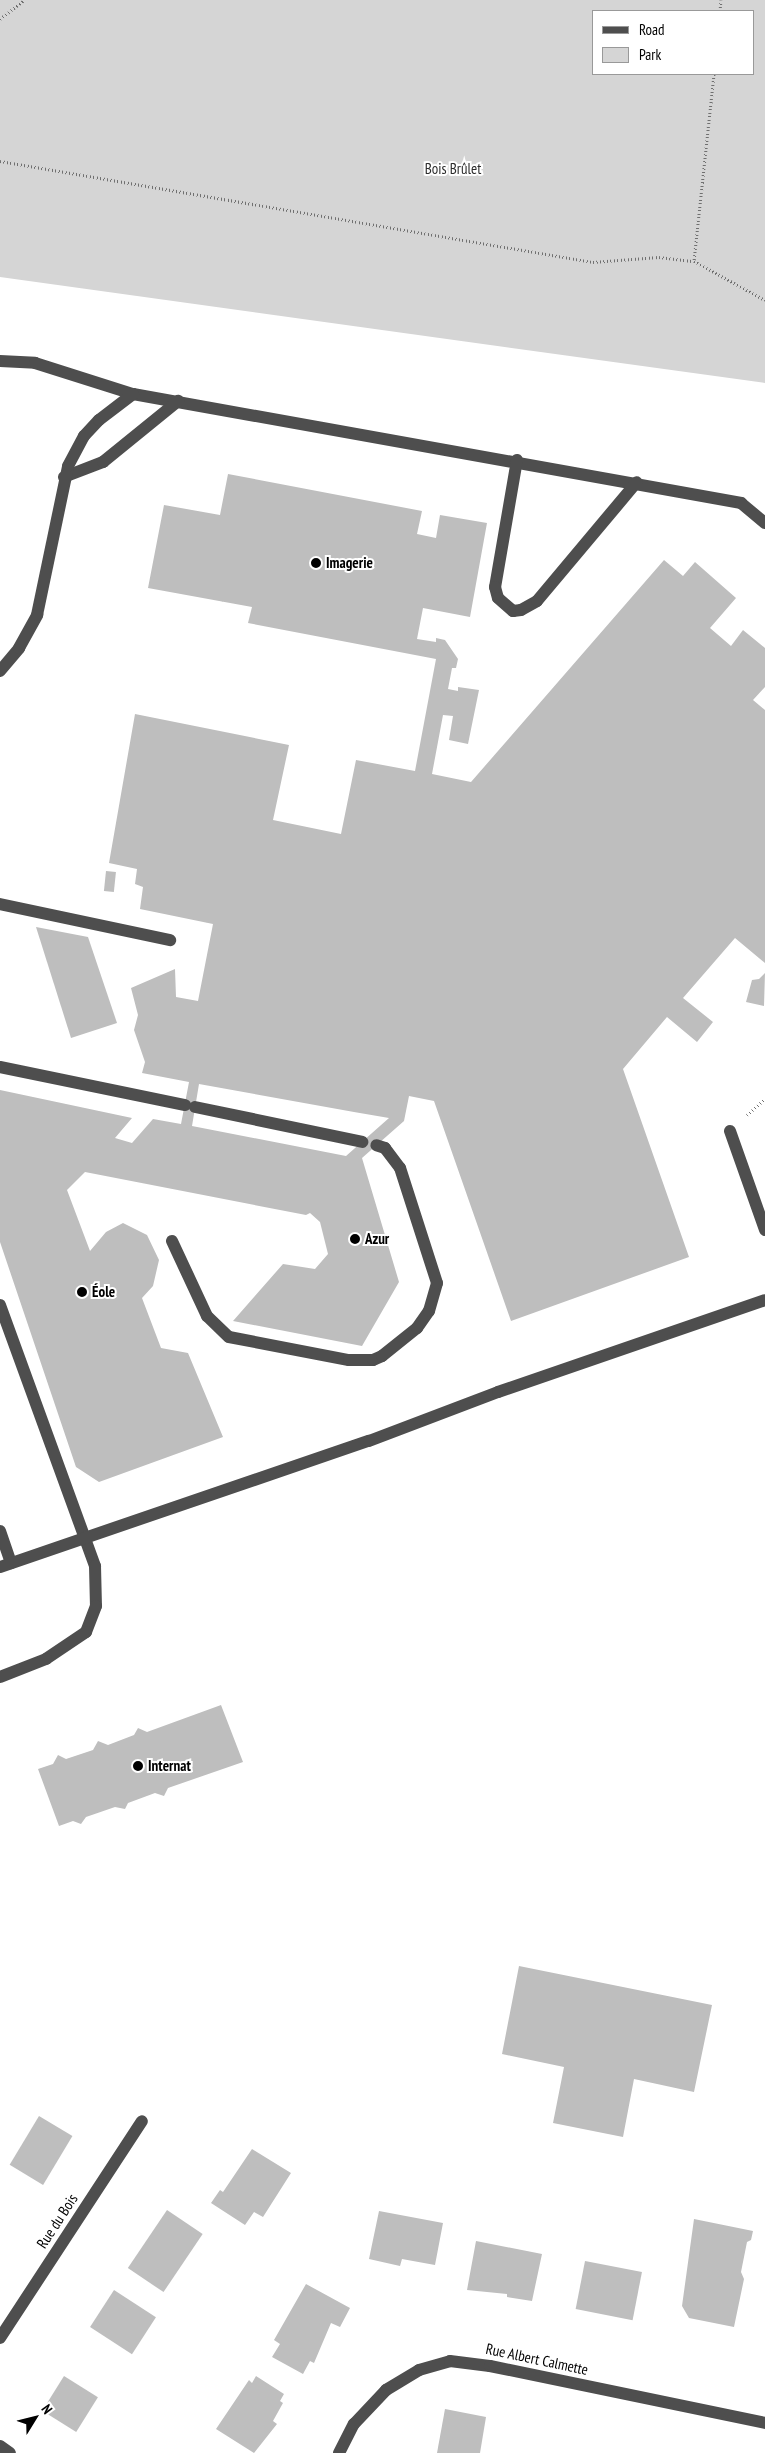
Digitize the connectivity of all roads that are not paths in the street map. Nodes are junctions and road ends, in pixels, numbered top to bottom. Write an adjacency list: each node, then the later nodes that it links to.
1 (0, 361): 2 (street)
2 (134, 394): 3 (street); 5 (street)
3 (178, 401): 4 (street); 5 (street)
4 (517, 460): 6 (street); 6 (street)
5 (64, 477): 8 (street)
6 (637, 482): 7 (street)
7 (765, 523)
8 (0, 670)
9 (0, 904): 10 (street)
10 (170, 940)
11 (0, 1067): 13 (street)
12 (730, 1131): 15 (street)
13 (362, 1142)
14 (376, 1145): 16 (street)
15 (765, 1230)
16 (172, 1241)
17 (765, 1300): 20 (street)
18 (0, 1305): 20 (street)
19 (0, 1531): 21 (street)
20 (85, 1538): 21 (street); 22 (street)
21 (6, 1565)
22 (0, 1677)
23 (142, 2122): 24 (street, Rue du Bois)
24 (0, 2338)
25 (765, 2423): 28 (street, Rue Albert Calmette)
26 (0, 2446): 27 (street)
27 (10, 2453)
28 (339, 2453)

